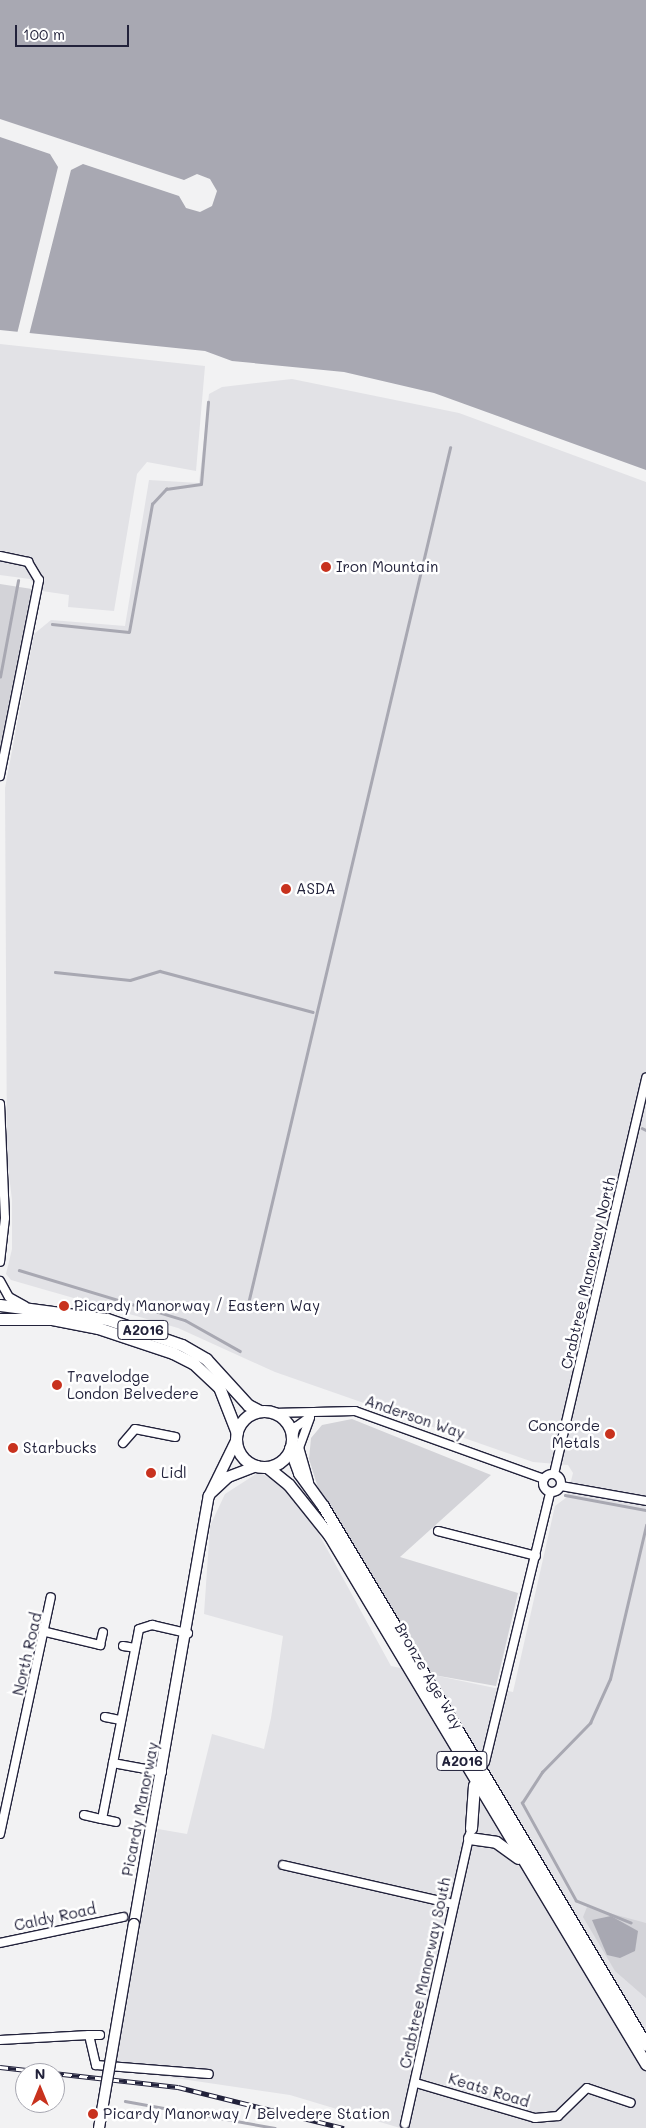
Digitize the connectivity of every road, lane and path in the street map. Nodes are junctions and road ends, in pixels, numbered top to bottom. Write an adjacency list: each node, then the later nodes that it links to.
1 (0, 556): 2 (street)
2 (0, 776)
3 (646, 1078): 19 (street, Crabtree Manorway North)
4 (0, 1104): 5 (street)
5 (0, 1262)
6 (0, 1281): 8 (street)
7 (0, 1305): 8 (main road, A2016)
8 (26, 1306): 10 (main road, A2016)
9 (0, 1319): 15 (main road, A2016)
10 (260, 1411): 12 (main road); 15 (main road)
11 (318, 1412): 12 (street, Anderson Way); 13 (street); 20 (street, Anderson Way)
12 (272, 1413): 17 (main road)
13 (310, 1418): 17 (street); 22 (street)
14 (176, 1437): 16 (street)
15 (237, 1437): 18 (main road); 24 (main road, Picardy Manorway)
16 (123, 1442)
17 (291, 1444): 18 (main road); 22 (main road, Bronze Age Way / A2016)
18 (262, 1466): 24 (main road); 39 (main road, Bronze Age Way / A2016)
19 (554, 1474): 20 (street); 21 (street)
20 (544, 1479): 23 (street)
21 (561, 1486): 23 (street); 25 (street)
22 (311, 1490): 53 (main road, Bronze Age Way / A2016)
23 (550, 1493): 27 (street)
24 (209, 1496): 31 (main road, Picardy Manorway)
25 (646, 1501)
26 (438, 1531): 27 (street)
27 (536, 1556): 37 (street)
28 (51, 1596): 29 (street, North Road)
29 (46, 1632): 30 (street); 44 (street, North Road)
30 (103, 1632)
31 (188, 1632): 33 (street); 38 (main road, Picardy Manorway)
32 (123, 1646): 33 (street)
33 (135, 1648): 35 (street)
34 (105, 1717): 35 (street)
35 (121, 1720): 36 (street)
36 (113, 1762): 38 (street); 41 (street)
37 (485, 1762)
38 (162, 1772): 59 (main road, Picardy Manorway, bridge)
39 (474, 1782): 43 (main road); 45 (main road, Bronze Age Way / A2016)
40 (84, 1816): 41 (street)
41 (102, 1819): 42 (street)
42 (116, 1822)
43 (470, 1833): 45 (main road); 47 (street, Crabtree Manorway South)
44 (0, 1834)
45 (521, 1860): 54 (main road, Bronze Age Way / A2016)
46 (283, 1866): 47 (street)
47 (453, 1904): 56 (street, Crabtree Manorway South)
48 (119, 1916): 49 (street, Caldy Road)
49 (0, 1943)
50 (89, 2035): 51 (street); 52 (street); 55 (street)
51 (100, 2035)
52 (0, 2040)
53 (646, 2045)
54 (646, 2064)
55 (209, 2074)
56 (416, 2083): 57 (street, Keats Road); 58 (street, Crabtree Manorway South)
57 (631, 2103)
58 (405, 2124)
59 (99, 2128)

